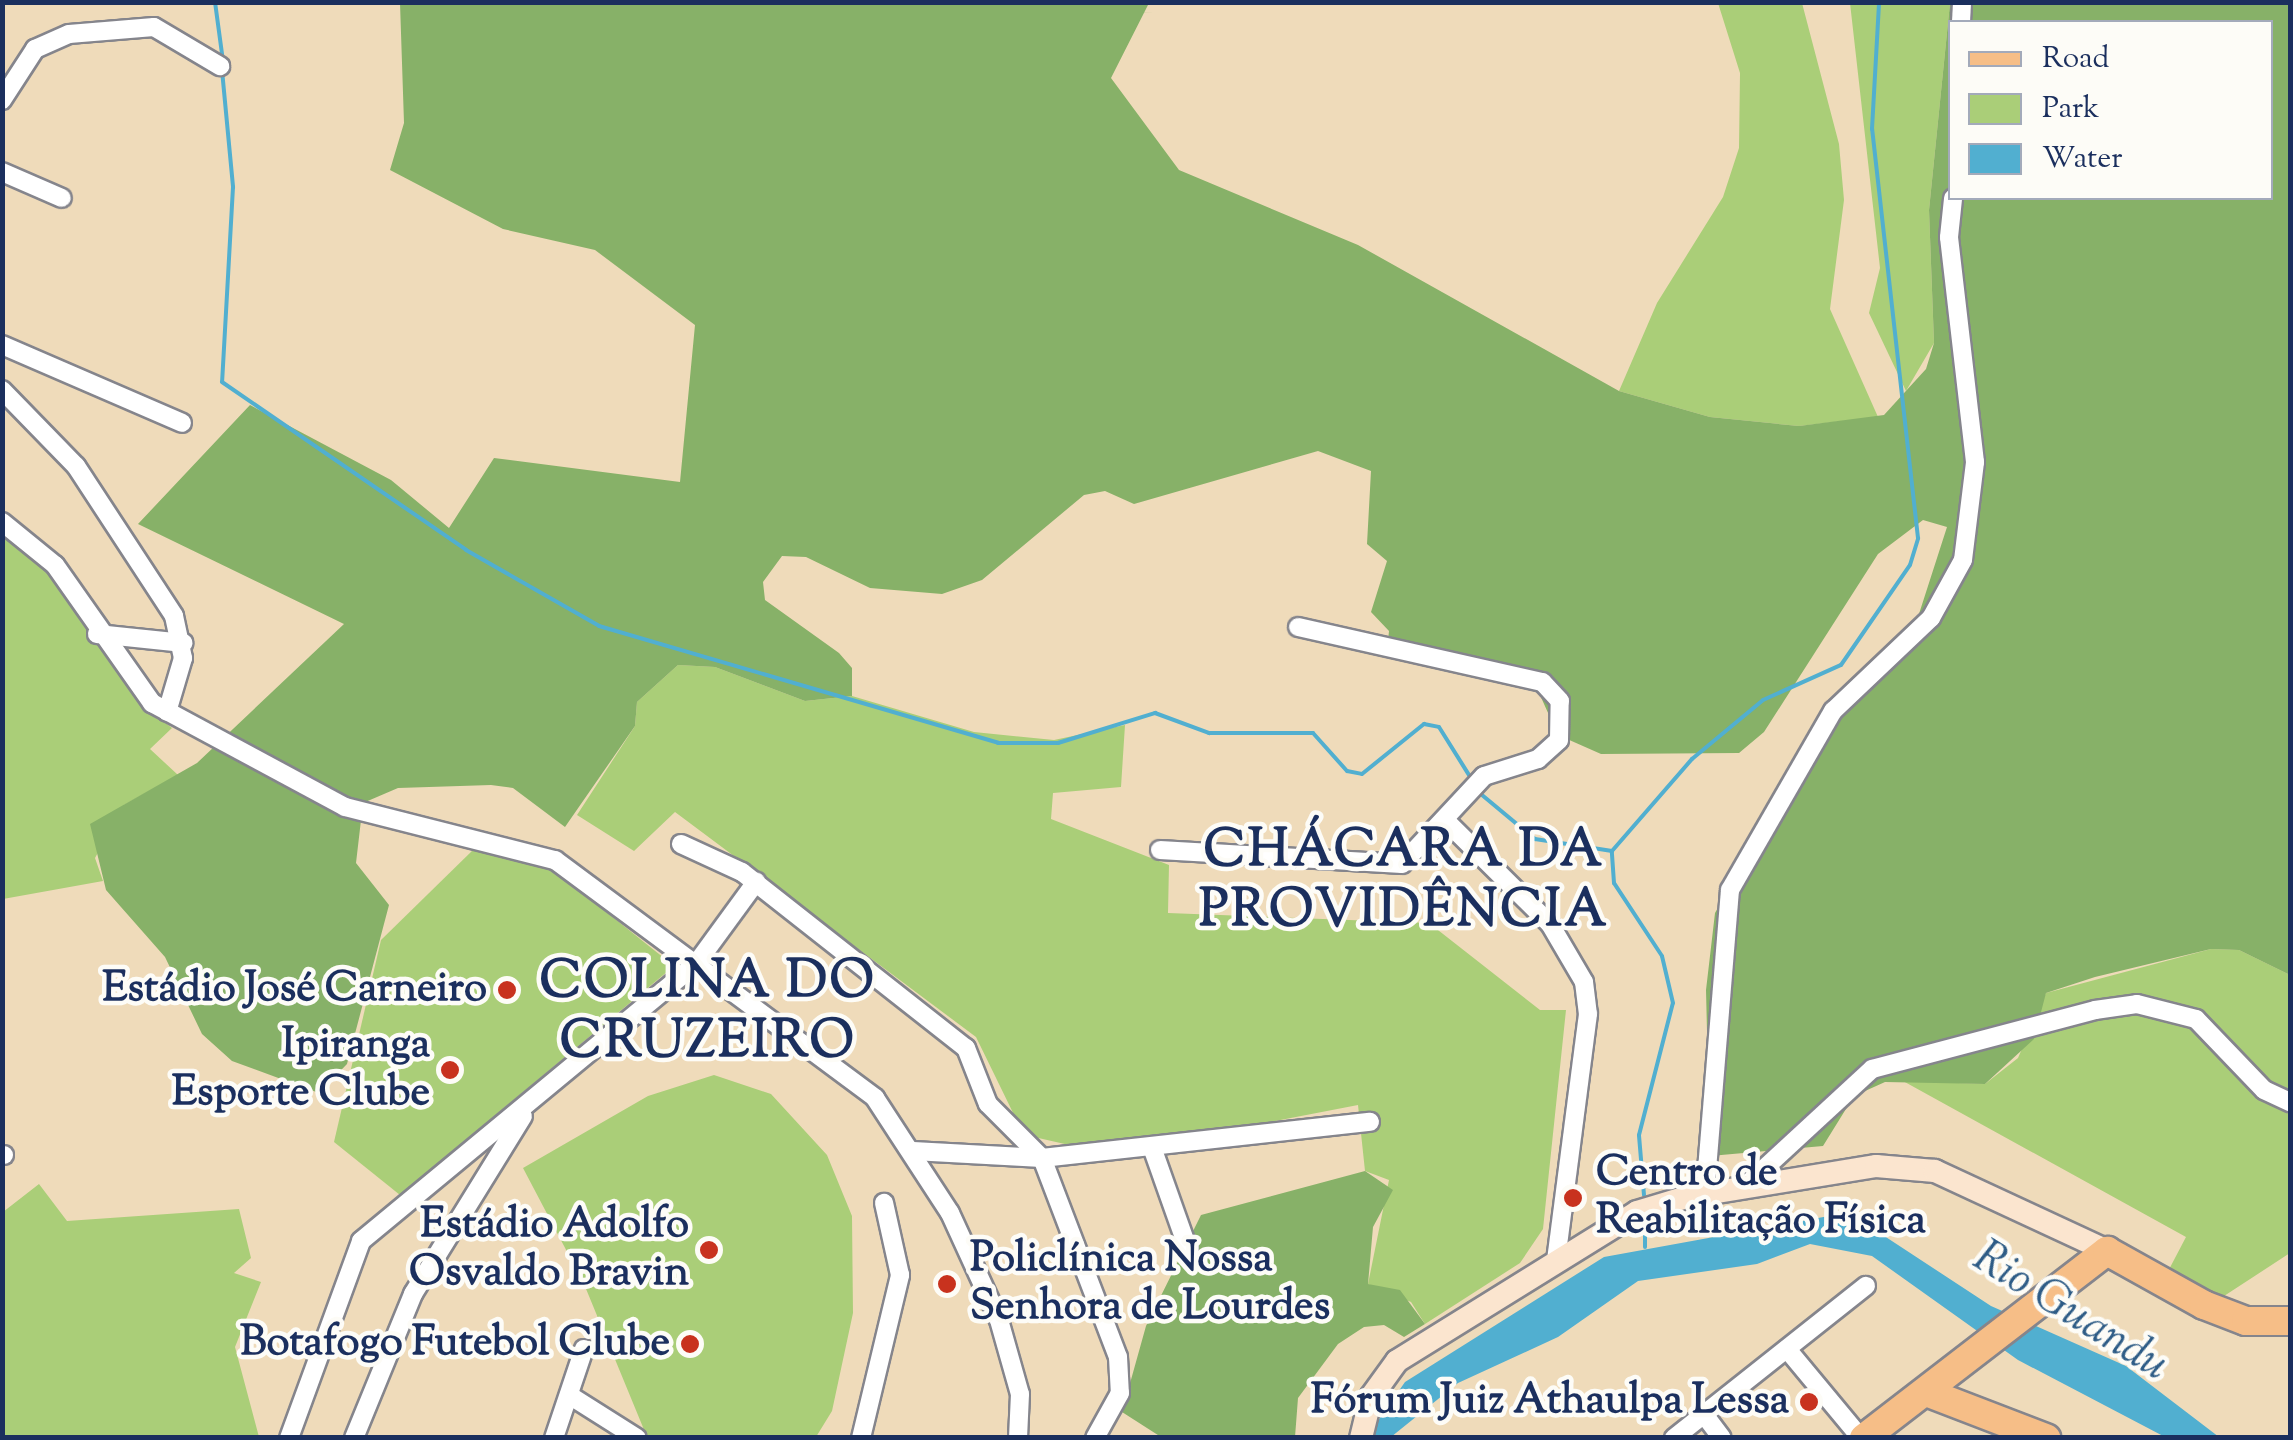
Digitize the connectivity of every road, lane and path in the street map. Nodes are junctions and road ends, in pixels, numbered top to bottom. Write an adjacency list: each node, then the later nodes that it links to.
1 (220, 66): 2 (street)
2 (2, 100)
3 (2, 172): 4 (street)
4 (62, 198)
5 (1952, 200): 26 (street)
6 (2, 345): 8 (street)
7 (2, 390): 12 (street)
8 (182, 423)
9 (2, 522): 11 (street)
10 (1298, 626): 14 (street)
11 (97, 634): 12 (street); 13 (street)
12 (184, 643): 13 (street)
13 (168, 712): 18 (street)
14 (1448, 823): 16 (street); 30 (street)
15 (681, 844): 17 (street)
16 (1160, 850)
17 (756, 882): 18 (street); 24 (street)
18 (696, 964): 19 (street); 23 (street)
19 (537, 1097): 38 (street); 39 (street)
20 (2290, 1102): 25 (street)
21 (1370, 1122): 22 (street)
22 (1153, 1150): 24 (street); 28 (street)
23 (913, 1151): 24 (street); 43 (street)
24 (1042, 1158): 44 (street)
25 (1742, 1190): 26 (street); 29 (street)
26 (1704, 1194): 30 (street)
27 (884, 1204): 42 (street)
28 (1188, 1249)
29 (2107, 1251): 32 (main road); 35 (main road)
30 (1556, 1260): 45 (street)
31 (1866, 1286): 34 (street)
32 (2290, 1322)
33 (584, 1349): 36 (street)
34 (1788, 1349): 37 (street); 48 (street)
35 (1926, 1392): 48 (main road); 49 (main road)
36 (569, 1395): 40 (street); 41 (street)
37 (1704, 1413): 46 (street); 47 (street)
38 (289, 1438)
39 (354, 1438)
40 (554, 1438)
41 (637, 1438)
42 (861, 1438)
43 (1018, 1438)
44 (1096, 1438)
45 (1360, 1438)
46 (1674, 1438)
47 (1722, 1438)
48 (1862, 1438)
49 (2046, 1438)

